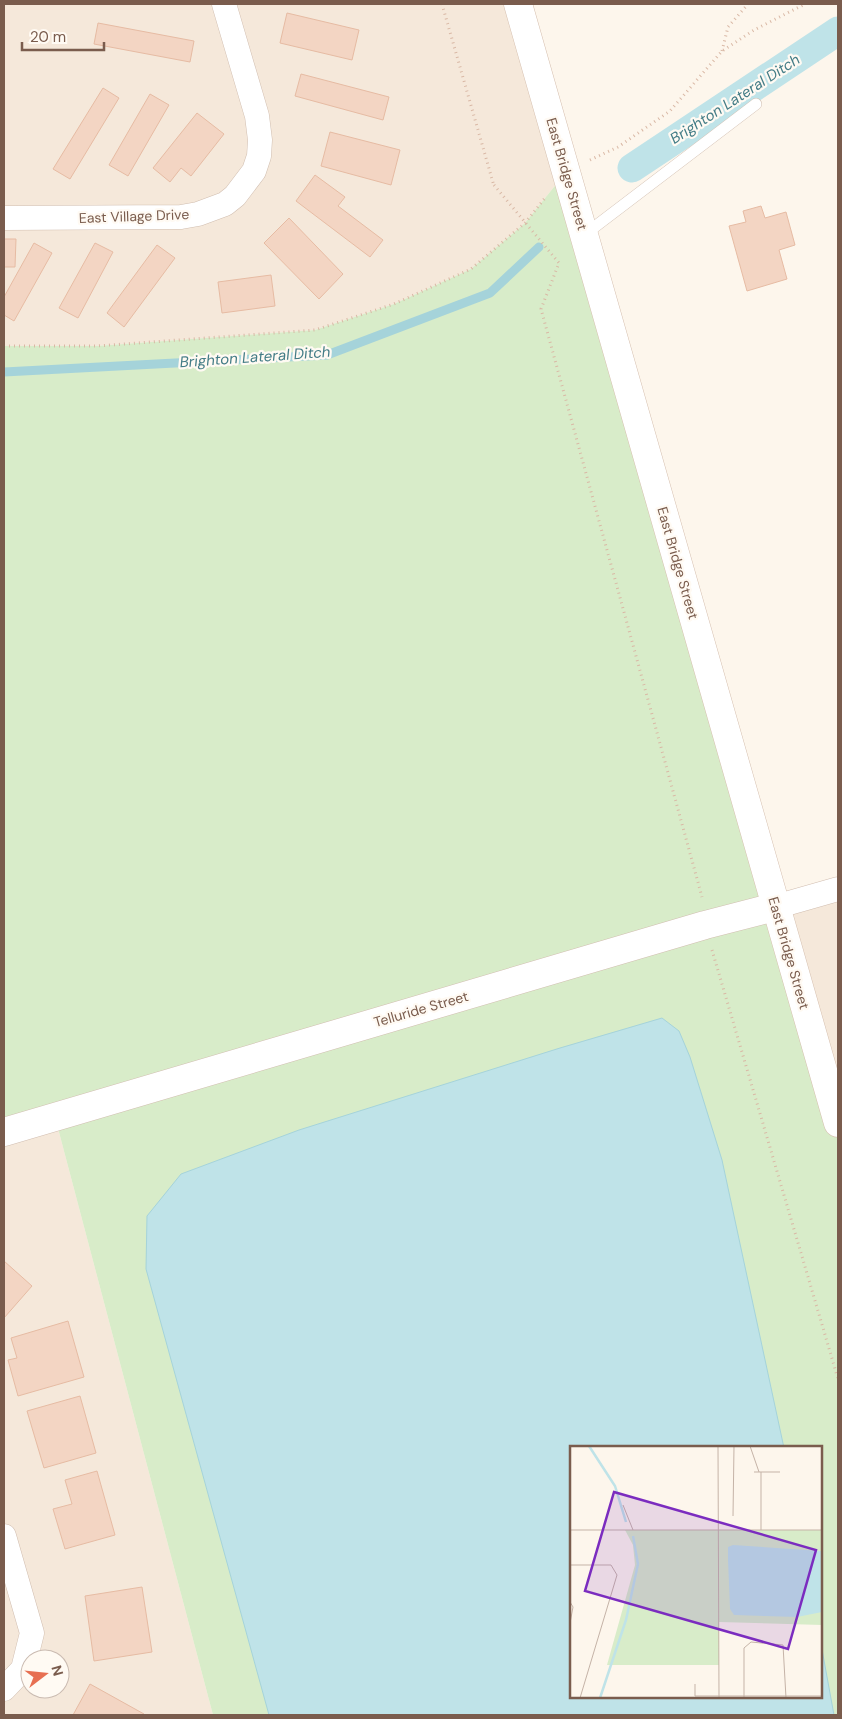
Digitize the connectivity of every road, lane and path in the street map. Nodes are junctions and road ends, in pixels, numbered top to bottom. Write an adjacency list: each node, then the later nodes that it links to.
1 (224, 4): 9 (street, East Village Drive)
2 (442, 4): 10 (path)
3 (518, 4): 8 (main road, East Bridge Street)
4 (748, 4): 6 (path)
5 (805, 4): 6 (path)
6 (722, 51): 8 (path)
7 (756, 104): 11 (lane)
8 (566, 172): 10 (path); 11 (main road, East Bridge Street)
9 (4, 218)
10 (525, 223): 12 (path); 15 (path)
11 (584, 235): 14 (main road, East Bridge Street)
12 (4, 346)
13 (838, 889): 14 (street, Telluride Street)
14 (775, 907): 15 (main road, Telluride Street); 16 (main road, East Bridge Street)
15 (705, 926): 17 (main road, Telluride Street); 18 (path)
16 (838, 1123)
17 (4, 1132)
18 (838, 1379)
19 (4, 1536): 20 (street)
20 (4, 1689)

